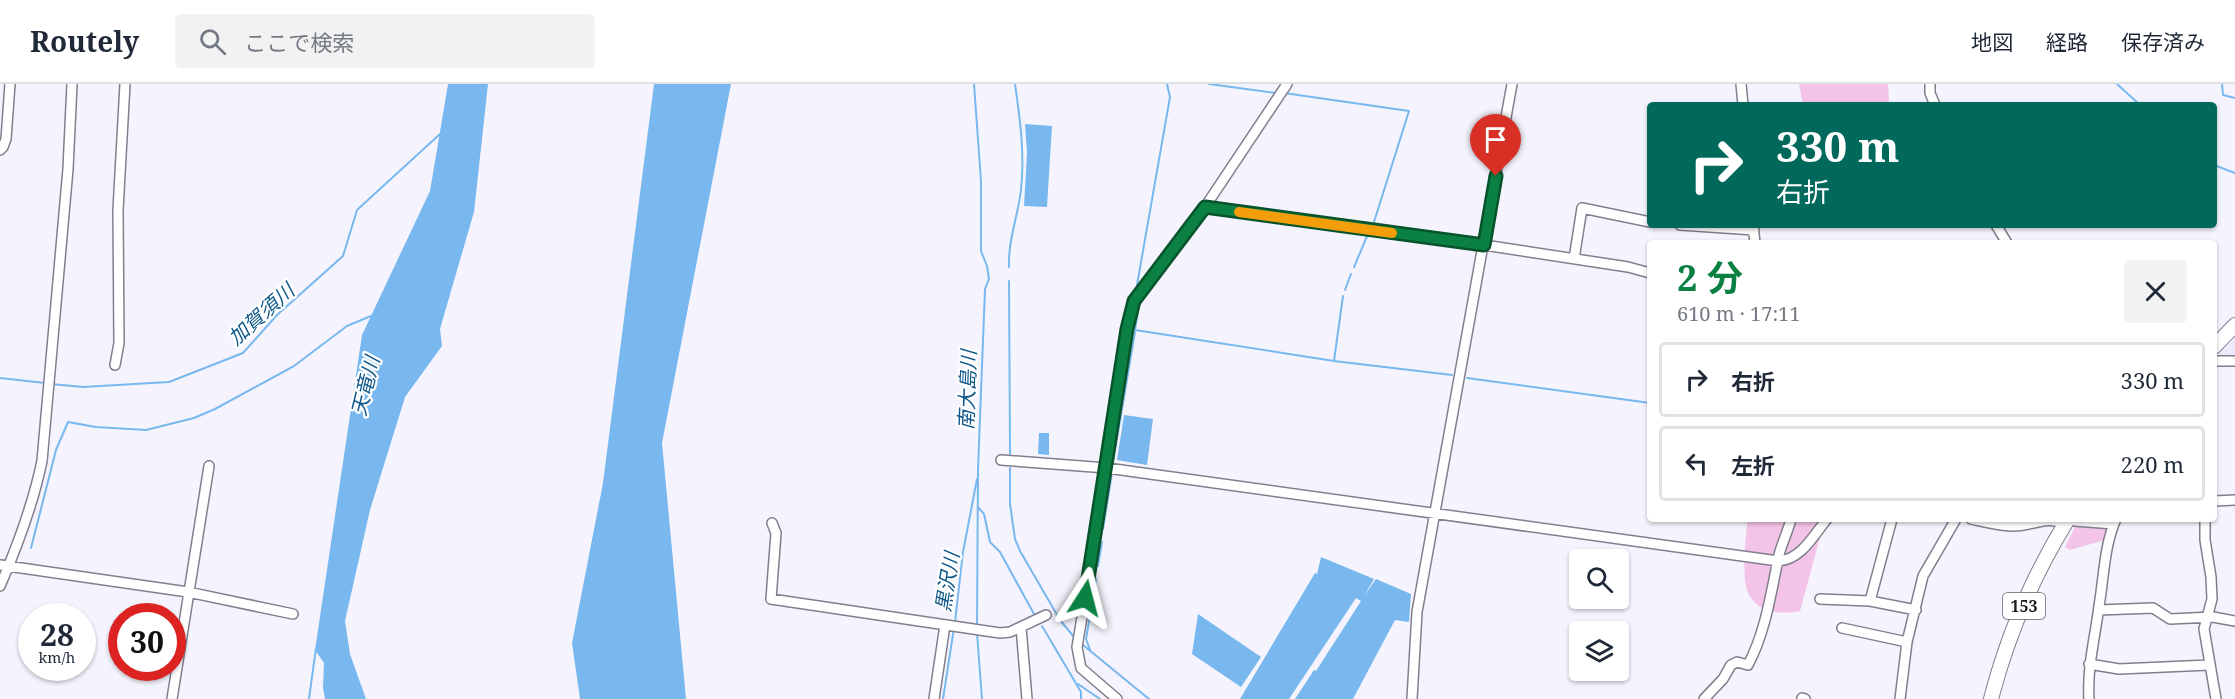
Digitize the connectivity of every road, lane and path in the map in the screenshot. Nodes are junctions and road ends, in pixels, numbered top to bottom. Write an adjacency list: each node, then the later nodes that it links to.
1 (10, 84): 10 (street)
2 (72, 84): 38 (street)
3 (125, 84): 20 (street)
4 (1287, 84): 11 (street)
5 (1512, 84): 13 (street)
6 (1741, 84): 8 (street)
7 (1930, 84): 9 (street)
8 (1743, 102)
9 (1934, 102)
10 (0, 150)
11 (1205, 207): 13 (street); 23 (street)
12 (1647, 221): 14 (street)
13 (1484, 245): 14 (street); 26 (street)
14 (1574, 259): 15 (street)
15 (1647, 272)
16 (2235, 325): 17 (highway)
17 (2217, 343)
18 (2217, 361): 19 (street)
19 (2235, 361)
20 (115, 364)
21 (1001, 460): 23 (street)
22 (209, 466): 40 (street)
23 (1107, 468): 26 (street); 58 (street)
24 (2235, 500): 25 (street)
25 (2217, 501)
26 (1434, 513): 37 (street); 59 (street)
27 (1790, 522): 37 (street)
28 (1825, 522): 37 (street)
29 (1891, 522): 42 (street)
30 (1954, 522): 43 (street)
31 (1991, 522): 32 (street)
32 (2033, 522)
33 (2067, 522): 62 (highway, 153)
34 (2115, 522): 44 (street)
35 (2205, 522): 47 (street)
36 (772, 523): 49 (street)
37 (1778, 561): 60 (street)
38 (4, 566): 39 (street); 40 (street)
39 (0, 586)
40 (188, 592): 45 (street); 55 (street)
41 (1820, 599): 42 (street)
42 (1870, 601): 43 (street)
43 (1916, 610): 52 (street)
44 (2099, 610): 47 (street); 53 (street)
45 (293, 614)
46 (1046, 615): 50 (street)
47 (2207, 618): 48 (street); 54 (street)
48 (2235, 621)
49 (947, 626): 50 (street); 56 (street)
50 (1021, 627): 57 (street)
51 (1842, 628): 52 (street)
52 (1907, 642): 61 (street)
53 (2089, 664): 54 (street); 63 (street)
54 (2209, 665): 64 (street)
55 (172, 699)
56 (934, 699)
57 (1026, 699)
58 (1117, 699)
59 (1412, 699)
60 (1704, 699)
61 (1900, 699)
62 (1991, 699)
63 (2090, 699)
64 (2216, 699)

